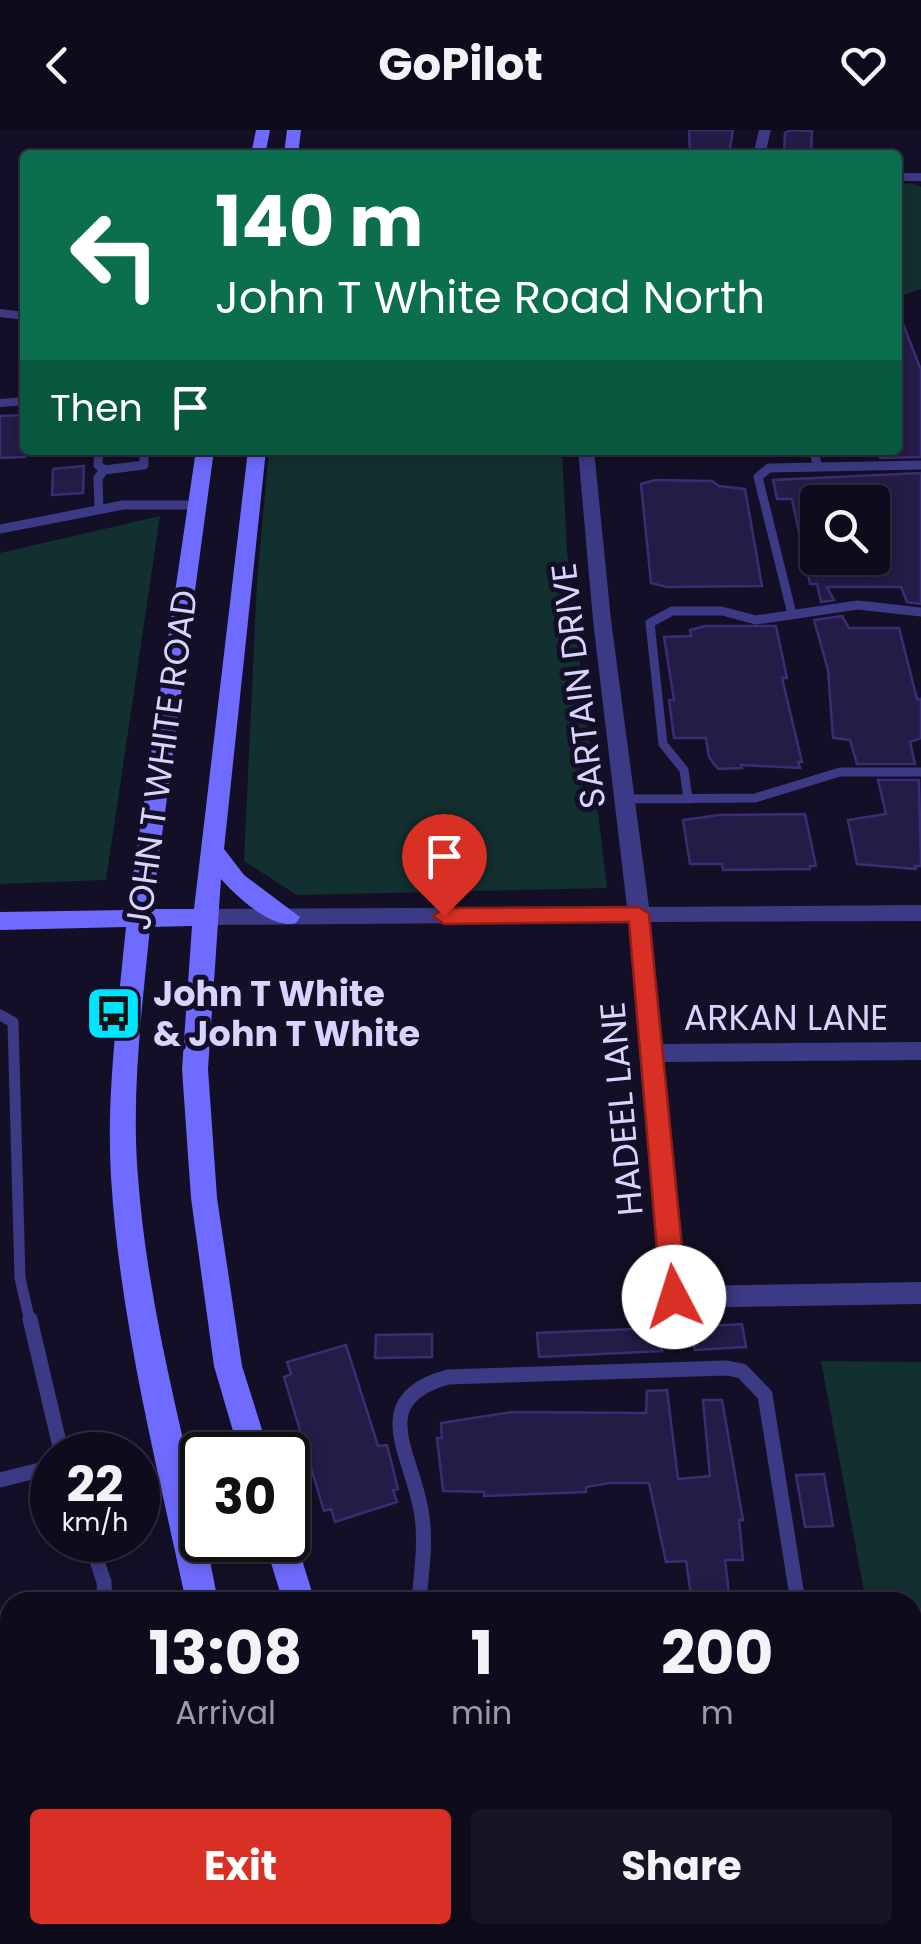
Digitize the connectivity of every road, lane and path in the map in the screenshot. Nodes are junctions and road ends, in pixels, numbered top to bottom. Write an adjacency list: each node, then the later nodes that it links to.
1 (99, 455): 9 (lane)
2 (144, 455): 9 (lane)
3 (204, 455): 10 (main road, JOHN T WHITE ROAD)
4 (256, 455): 18 (main road, JOHN T WHITE ROAD)
5 (587, 455): 17 (street, SARTAIN DRIVE)
6 (815, 455): 8 (lane)
7 (921, 465): 8 (lane)
8 (818, 466): 14 (lane)
9 (104, 470): 11 (lane)
10 (196, 505): 11 (lane); 23 (main road, JOHN T WHITE ROAD)
11 (98, 510): 12 (lane)
12 (0, 529)
13 (921, 612): 14 (lane)
14 (792, 614): 16 (lane)
15 (921, 772): 16 (lane)
16 (688, 799): 17 (lane)
17 (624, 800): 20 (street, SARTAIN DRIVE)
18 (213, 849): 21 (main road, JOHN T WHITE ROAD); 22 (main road)
19 (921, 913): 20 (street)
20 (639, 914): 22 (street); 27 (street, HADEEL LANE)
21 (205, 917): 22 (street); 23 (main road); 30 (main road, JOHN T WHITE ROAD)
22 (288, 917)
23 (139, 918): 24 (main road); 36 (main road, JOHN T WHITE ROAD)
24 (0, 921)
25 (0, 1015): 29 (lane)
26 (921, 1051): 27 (street, ARKAN LANE)
27 (651, 1053): 28 (street, HADEEL LANE)
28 (921, 1292)
29 (57, 1432)
30 (248, 1432)
31 (30, 1472): 32 (lane)
32 (0, 1480)
33 (97, 1562): 35 (lane)
34 (287, 1562): 37 (main road)
35 (104, 1592)
36 (200, 1592)
37 (296, 1592)
38 (419, 1592): 39 (lane)
39 (796, 1592)

